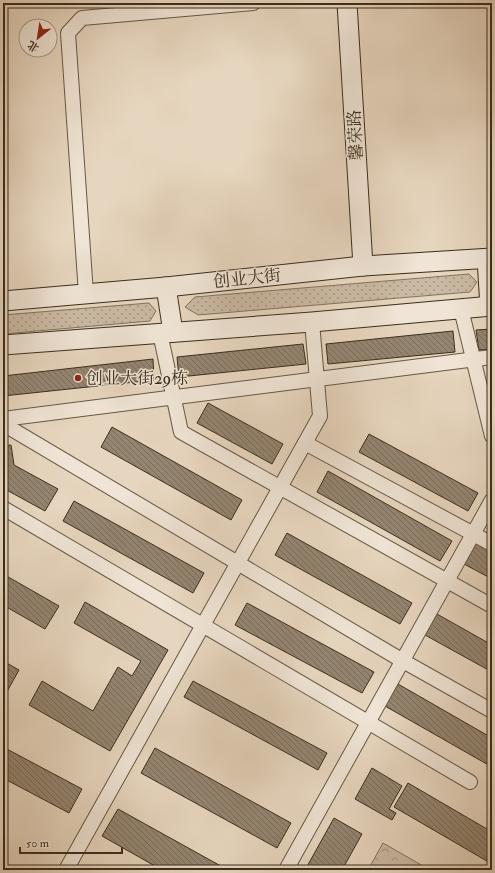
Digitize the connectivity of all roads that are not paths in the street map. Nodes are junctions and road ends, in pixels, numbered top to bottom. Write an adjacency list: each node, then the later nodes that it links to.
1 (253, 3): 6 (street)
2 (347, 3): 4 (main road, 馨荣路)
3 (490, 258): 4 (main road, 创业大街); 8 (main road)
4 (363, 266): 5 (main road, 创业大街)
5 (166, 287): 6 (main road, 创业大街); 11 (main road)
6 (86, 294): 7 (main road, 创业大街)
7 (3, 301)
8 (491, 306): 9 (main road)
9 (461, 309): 10 (main road); 14 (street)
10 (312, 322): 11 (main road); 15 (street)
11 (166, 332): 12 (main road); 16 (street)
12 (3, 345)
13 (492, 357): 14 (street)
14 (473, 359): 15 (street); 19 (street)
15 (317, 379): 16 (street); 20 (street)
16 (173, 397): 17 (street); 21 (street)
17 (3, 419)
18 (3, 424): 26 (street)
19 (492, 436)
20 (305, 443): 21 (street); 24 (street)
21 (280, 488): 26 (street); 27 (street)
22 (492, 500): 24 (street)
23 (3, 508): 29 (street)
24 (473, 534): 25 (street); 27 (street)
25 (492, 544)
26 (238, 563): 29 (street); 30 (street)
27 (447, 581): 28 (street); 30 (street)
28 (492, 606)
29 (203, 625): 32 (street); 34 (street)
30 (403, 660): 31 (street); 32 (street)
31 (492, 711)
32 (369, 723): 33 (street); 35 (street)
33 (470, 782)
34 (66, 870)
35 (286, 870)

